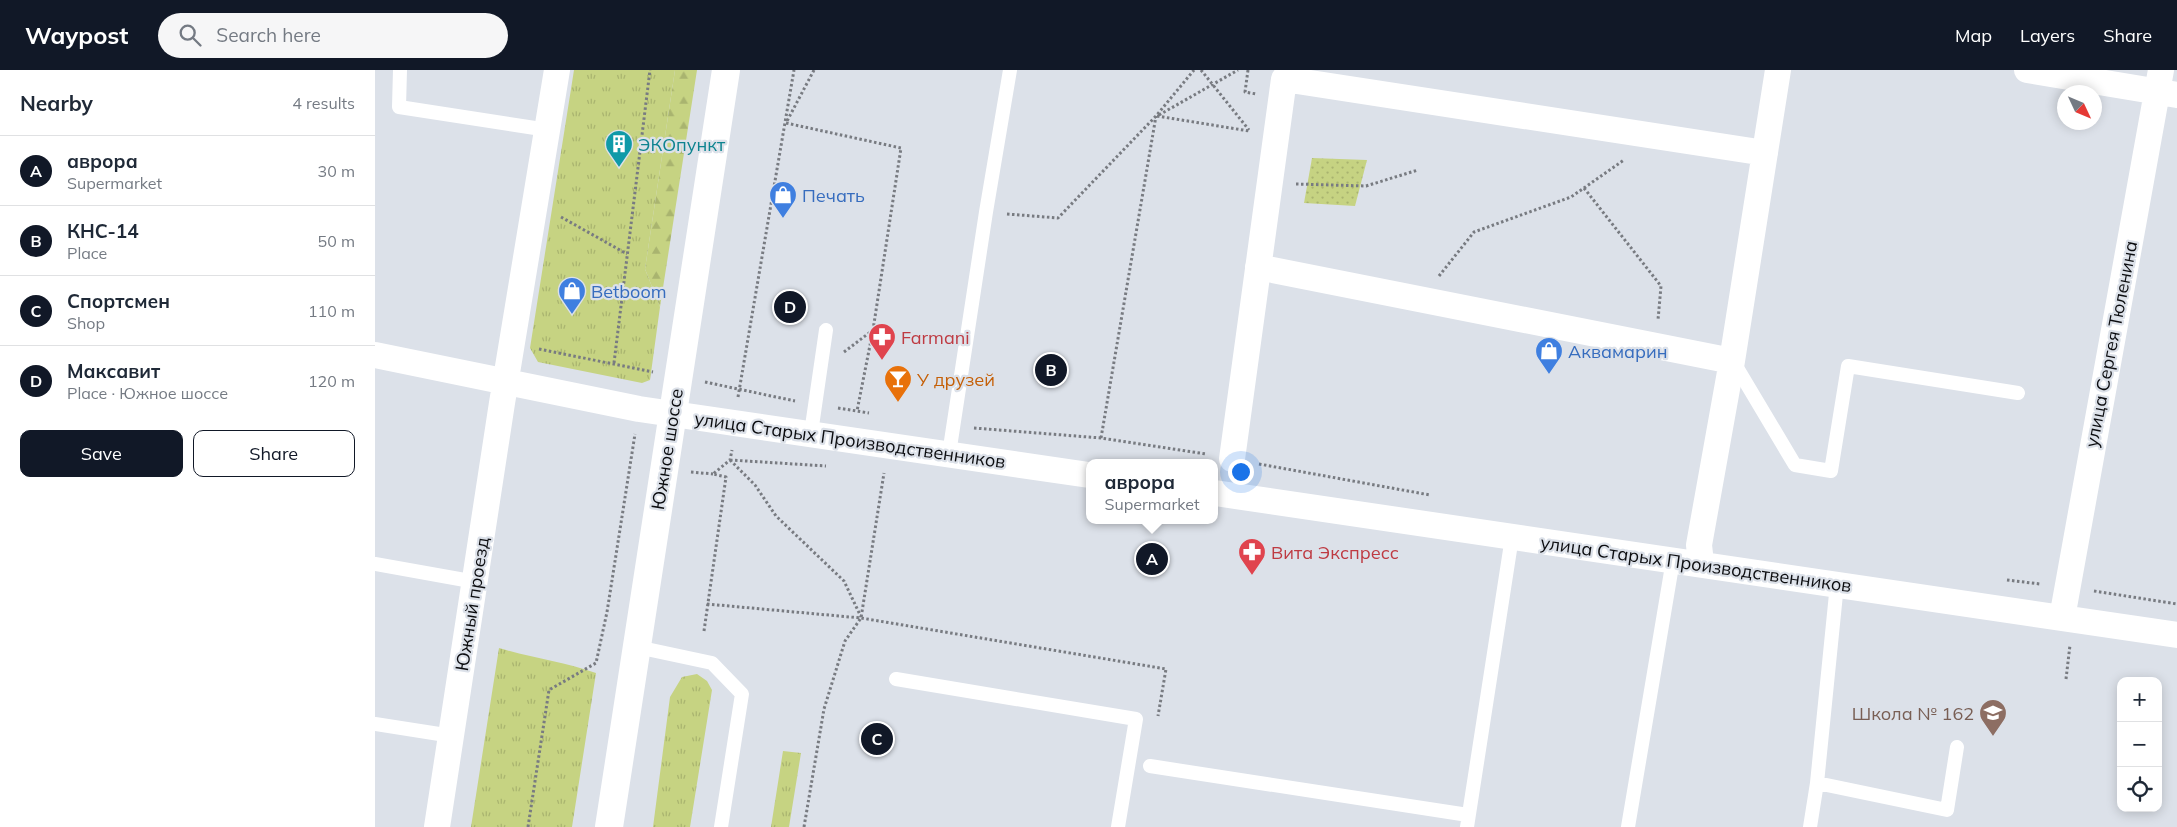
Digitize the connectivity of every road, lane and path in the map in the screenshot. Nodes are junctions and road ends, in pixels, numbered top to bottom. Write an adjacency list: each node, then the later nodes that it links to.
1 (400, 70): 19 (lane)
2 (557, 70): 19 (street, Южный проезд)
3 (650, 70): 29 (path)
4 (726, 70): 40 (main road, Южное шоссе)
5 (794, 70): 18 (path)
6 (814, 70): 18 (path)
7 (1011, 70): 28 (lane)
8 (1194, 70): 17 (path)
9 (1201, 70): 14 (path)
10 (1237, 70): 14 (path)
11 (1248, 70): 16 (path)
12 (1778, 70): 23 (street)
13 (2027, 70): 15 (street)
14 (1212, 84): 17 (path); 20 (path)
15 (2166, 85): 67 (street, улица Сергея Тюленина)
16 (1245, 92)
17 (1156, 116): 20 (path); 28 (path); 52 (path)
18 (786, 123): 33 (path); 42 (path)
19 (547, 130): 27 (street, Южный проезд)
20 (1251, 131): 21 (path)
21 (1257, 132)
22 (1657, 136): 23 (street); 25 (street); 26 (path)
23 (1765, 153): 37 (street)
24 (1418, 170): 25 (path)
25 (1270, 184): 30 (street)
26 (1584, 188): 31 (path); 35 (path)
27 (536, 202): 29 (path); 34 (street, Южный проезд)
28 (986, 212): 50 (lane)
29 (627, 254): 38 (path)
30 (1258, 267): 31 (street); 54 (street)
31 (1421, 299): 35 (street)
32 (826, 330): 39 (lane)
33 (873, 330): 39 (path); 46 (path)
34 (513, 344): 38 (path); 41 (street, Южный проезд)
35 (1655, 345): 37 (street)
36 (375, 355): 41 (street, улица Старых Производственников)
37 (1733, 361): 43 (lane); 62 (street)
38 (614, 363): 40 (path)
39 (820, 370): 44 (lane)
40 (678, 377): 42 (path); 47 (main road, Южное шоссе)
41 (505, 381): 45 (street, улица Старых Производственников); 65 (street, Южный проезд)
42 (739, 388): 44 (path); 49 (path)
43 (2018, 393)
44 (814, 405): 46 (path); 51 (lane)
45 (639, 409): 47 (street, улица Старых Производственников); 84 (path)
46 (857, 411): 48 (path)
47 (673, 414): 49 (street, улица Старых Производственников); 74 (main road, Южное шоссе)
48 (875, 414)
49 (737, 423): 51 (street, улица Старых Производственников); 55 (path)
50 (953, 426): 52 (path); 53 (lane)
51 (811, 434): 53 (street, улица Старых Производственников)
52 (1101, 438): 54 (path)
53 (949, 454): 57 (street, улица Старых Производственников)
54 (1233, 459): 59 (path)
55 (730, 460): 68 (path); 70 (path)
56 (885, 470): 70 (path)
57 (1086, 474)
58 (1218, 493): 60 (street, улица Старых Производственников)
59 (1437, 496)
60 (1512, 537): 61 (street, улица Старых Производственников); 82 (lane)
61 (1673, 560): 62 (street, улица Старых Производственников); 89 (lane)
62 (1701, 563): 66 (street, улица Старых Производственников)
63 (375, 564): 65 (lane)
64 (1997, 579): 67 (path)
65 (476, 582): 78 (street, Южный проезд)
66 (1837, 584): 71 (street, улица Старых Производственников); 81 (lane)
67 (2066, 587): 69 (path); 71 (street, улица Сергея Тюленина)
68 (707, 604): 70 (path); 72 (path)
69 (2177, 604)
70 (861, 618): 76 (path); 87 (path)
71 (2062, 618): 73 (street, улица Старых Производственников)
72 (704, 631)
73 (2177, 635)
74 (637, 647): 85 (main road, Южное шоссе); 86 (lane)
75 (896, 679): 88 (lane)
76 (1158, 717)
77 (375, 724): 78 (lane)
78 (452, 736): 83 (street, Южный проезд)
79 (1957, 747): 81 (lane)
80 (1150, 766): 82 (lane)
81 (1817, 783): 90 (lane)
82 (1468, 821)
83 (437, 827)
84 (528, 827)
85 (609, 827)
86 (721, 827)
87 (804, 827)
88 (1118, 827)
89 (1628, 827)
90 (1810, 827)

